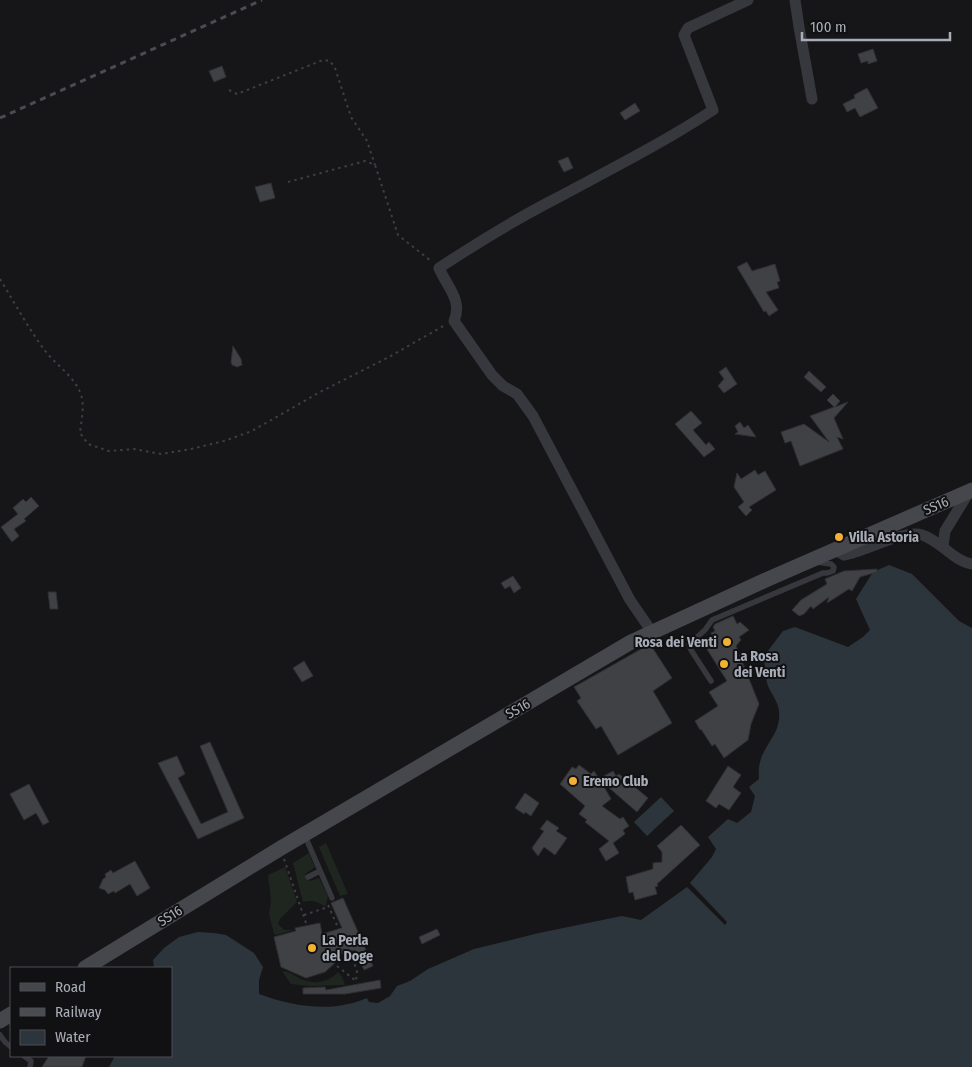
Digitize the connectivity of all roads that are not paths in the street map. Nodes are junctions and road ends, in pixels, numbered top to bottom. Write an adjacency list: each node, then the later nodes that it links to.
1 (748, 0): 9 (street)
2 (795, 0): 3 (street)
3 (812, 99)
4 (971, 491): 5 (street); 6 (main road, SS16)
5 (943, 546): 6 (street); 8 (street)
6 (836, 550): 7 (main road, SS16)
7 (811, 561): 9 (main road, SS16); 10 (lane)
8 (972, 564)
9 (652, 632): 11 (main road, SS16)
10 (711, 681)
11 (305, 834): 12 (lane); 15 (main road, SS16)
12 (320, 871): 13 (lane); 14 (lane)
13 (308, 877)
14 (332, 898)
15 (87, 967)
16 (0, 1035): 17 (lane)
17 (10, 1046)
18 (25, 1057): 19 (lane)
19 (30, 1067)

